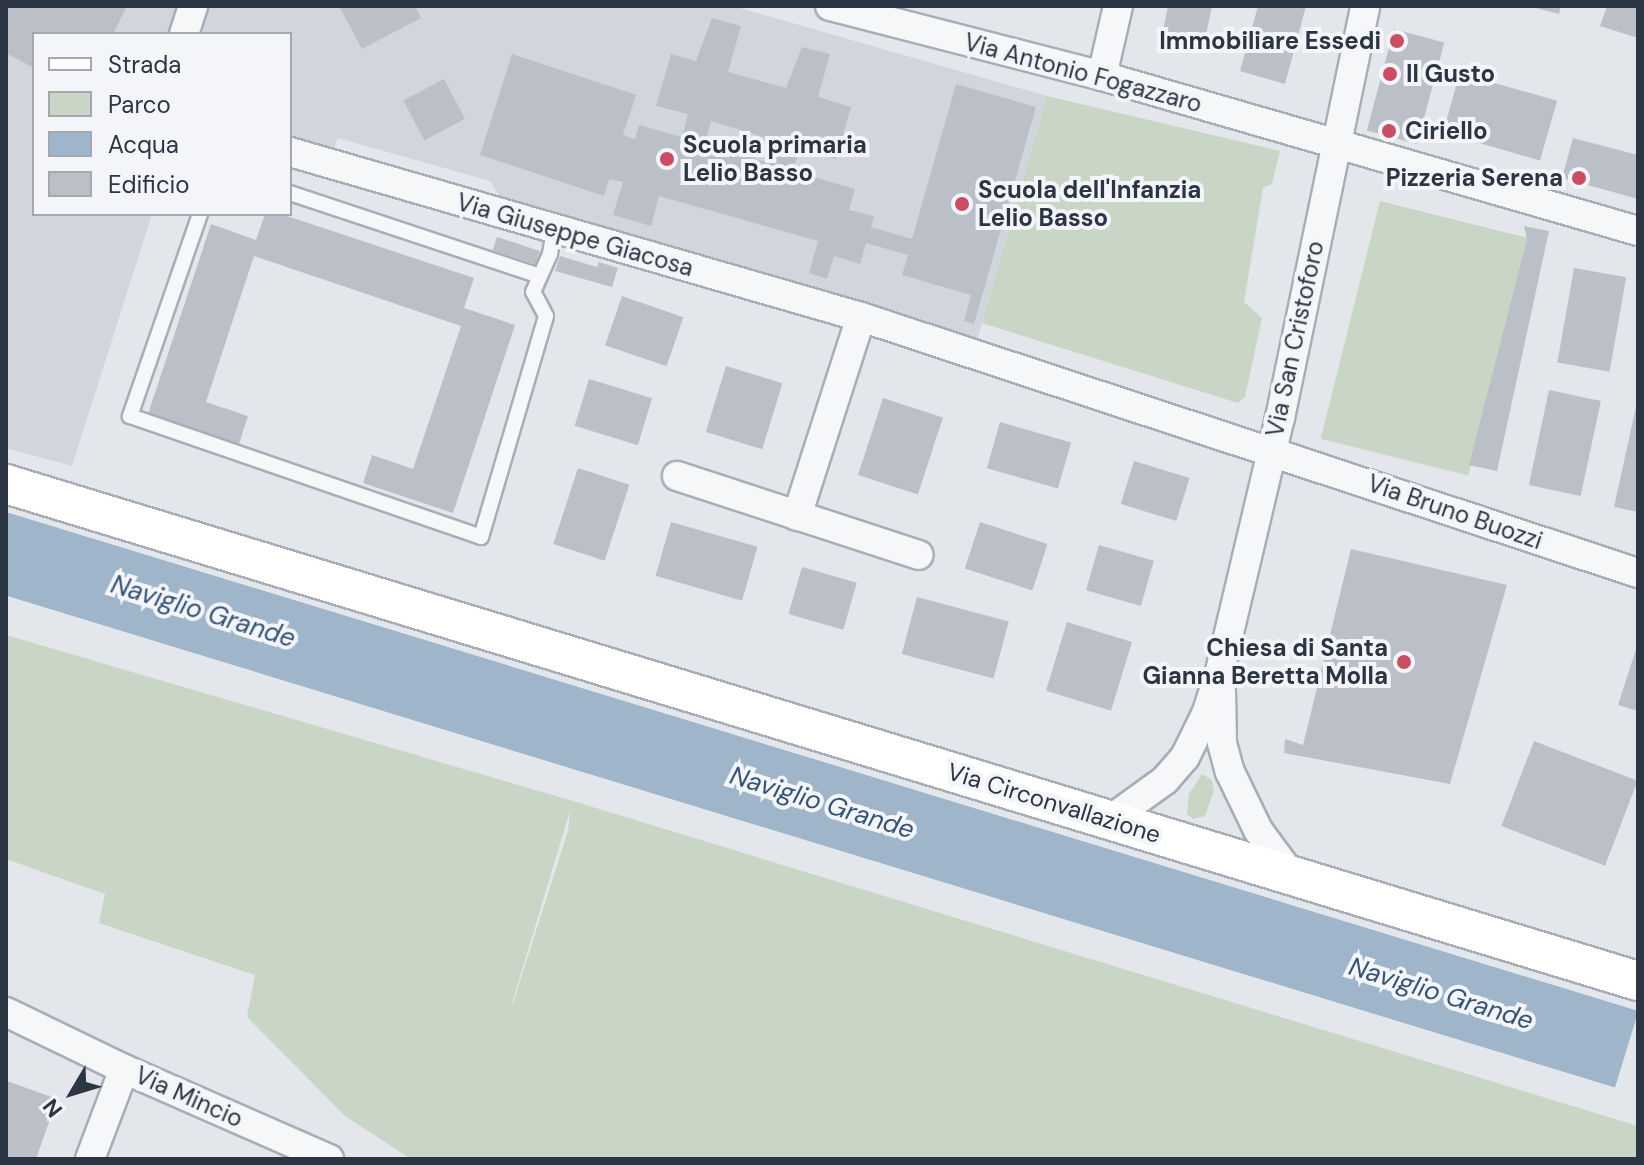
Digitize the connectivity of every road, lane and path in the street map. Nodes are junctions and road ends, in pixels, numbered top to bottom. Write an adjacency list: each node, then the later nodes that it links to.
1 (193, 6): 5 (street)
2 (830, 6): 6 (street, Via Antonio Fogazzaro)
3 (1118, 6): 6 (street)
4 (1365, 6): 7 (street, Via San Cristoforo)
5 (185, 32)
6 (1102, 76): 7 (street, Via Antonio Fogazzaro)
7 (1335, 146): 12 (street, Via Antonio Fogazzaro); 15 (street, Via San Cristoforo)
8 (292, 153): 11 (street, Via Giuseppe Giacosa)
9 (292, 194): 13 (lane)
10 (199, 216): 13 (lane)
11 (554, 229): 13 (lane); 14 (street, Via Giuseppe Giacosa)
12 (1638, 231)
13 (540, 276)
14 (861, 317): 15 (street, Via Giuseppe Giacosa); 18 (street)
15 (1272, 451): 20 (street, Via Bruno Buozzi); 21 (street, Via San Cristoforo)
16 (677, 476): 18 (street)
17 (6, 484): 22 (main road, Via Circonvallazione)
18 (797, 516): 19 (street)
19 (918, 555)
20 (1638, 573)
21 (1220, 671): 22 (street); 23 (street)
22 (1111, 819): 23 (main road, Via Circonvallazione)
23 (1291, 875): 24 (main road, Via Circonvallazione)
24 (1638, 981)
25 (6, 1012): 26 (street, Via Mincio)
26 (124, 1069): 27 (street); 28 (street, Via Mincio)
27 (90, 1159)
28 (329, 1159)

